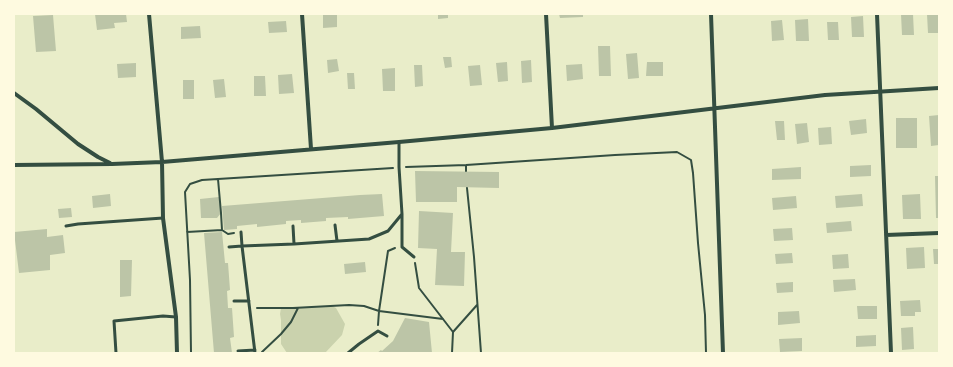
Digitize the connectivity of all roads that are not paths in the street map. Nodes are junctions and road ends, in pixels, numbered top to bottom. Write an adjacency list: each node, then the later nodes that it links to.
1 (150, 14): 13 (street)
2 (302, 14): 12 (street)
3 (546, 14): 10 (street)
4 (711, 14): 9 (street)
5 (877, 14): 7 (street)
6 (939, 88): 7 (street)
7 (881, 92): 9 (street); 23 (street)
8 (14, 93): 14 (street)
9 (714, 109): 10 (street); 40 (street)
10 (552, 128): 11 (street)
11 (399, 142): 12 (street); 16 (lane)
12 (311, 149): 13 (street)
13 (162, 162): 14 (street); 17 (street)
14 (112, 164): 15 (street)
15 (14, 165)
16 (402, 214): 24 (lane); 28 (lane)
17 (163, 218): 19 (lane); 31 (street)
18 (335, 225): 24 (lane)
19 (66, 226)
20 (293, 226): 25 (lane)
21 (241, 232): 26 (lane)
22 (939, 233): 23 (street)
23 (886, 236): 41 (street)
24 (337, 241): 25 (lane)
25 (294, 244): 26 (lane)
26 (242, 246): 27 (lane); 30 (lane)
27 (229, 247)
28 (414, 257)
29 (234, 301): 30 (lane)
30 (249, 301): 35 (lane)
31 (176, 317): 36 (lane); 37 (street)
32 (387, 336): 33 (lane)
33 (352, 349): 38 (lane); 39 (lane)
34 (238, 351): 35 (lane)
35 (255, 351)
36 (116, 353)
37 (177, 353)
38 (348, 353)
39 (356, 353)
40 (723, 353)
41 (891, 353)

